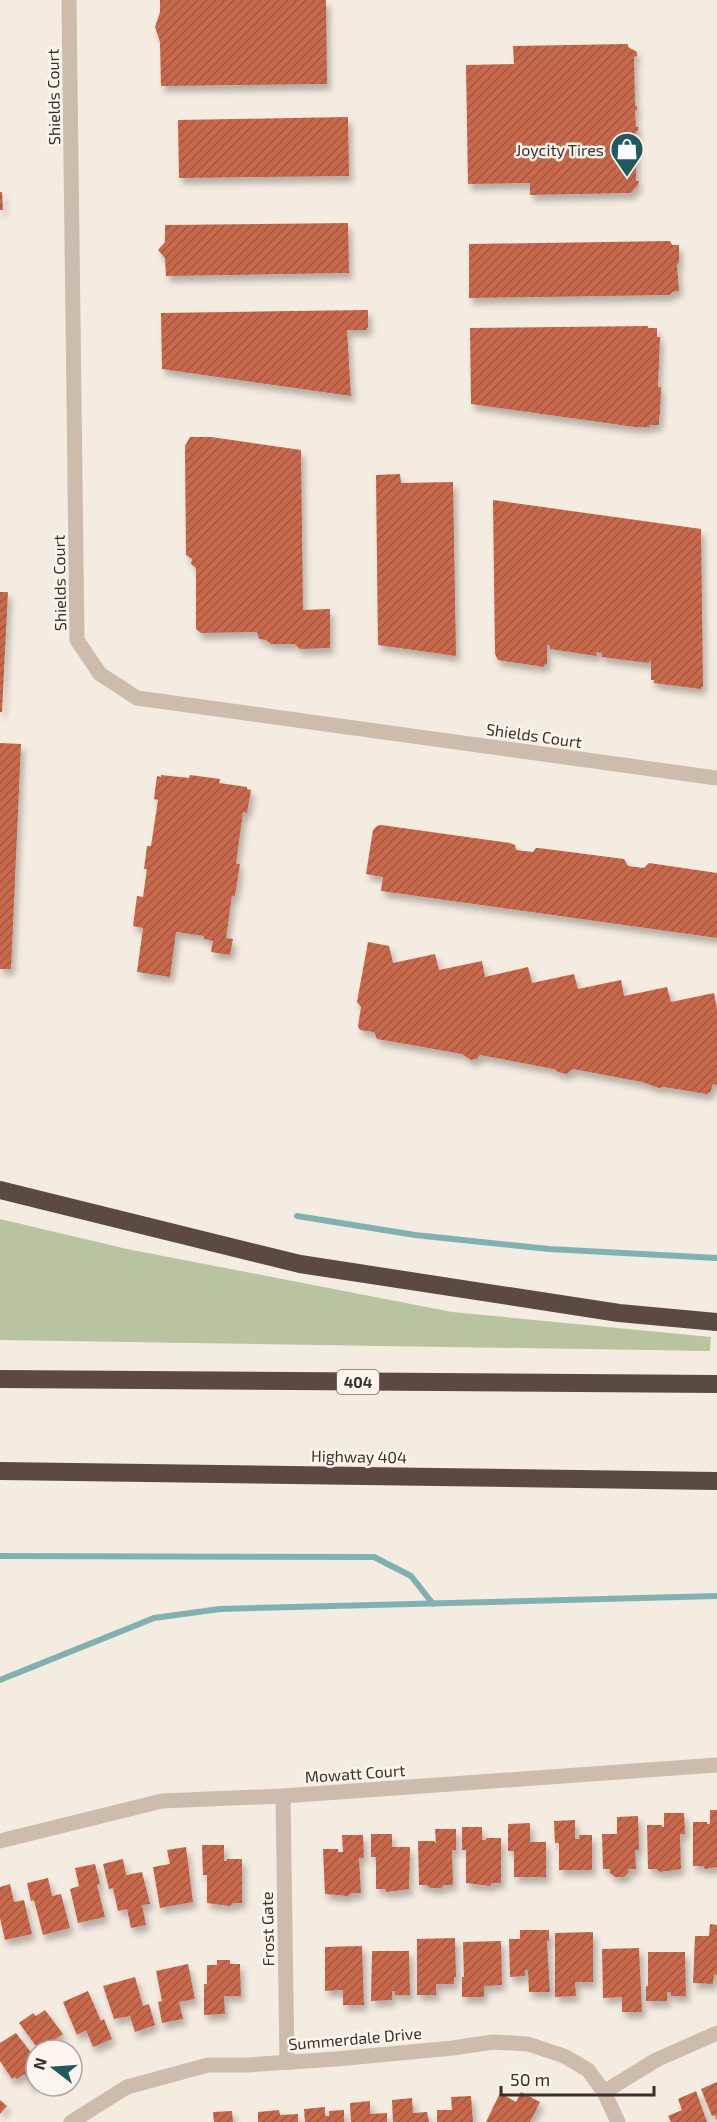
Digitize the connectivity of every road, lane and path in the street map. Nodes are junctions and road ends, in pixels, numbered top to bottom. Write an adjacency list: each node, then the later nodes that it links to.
1 (69, 0): 2 (street, Shields Court)
2 (717, 778)
3 (0, 1190): 4 (highway)
4 (717, 1322)
5 (0, 1378): 6 (highway, 404)
6 (717, 1384)
7 (0, 1471): 8 (highway, Highway 404)
8 (717, 1481)
9 (717, 1766): 10 (street, Mowatt Court)
10 (284, 1796): 11 (street, Mowatt Court); 13 (street, Frost Gate)
11 (0, 1841)
12 (717, 2033): 14 (street)
13 (287, 2062): 14 (street, Summerdale Drive); 15 (street, Summerdale Drive)
14 (603, 2091): 16 (street, Summerdale Drive)
15 (71, 2122)
16 (618, 2122)

